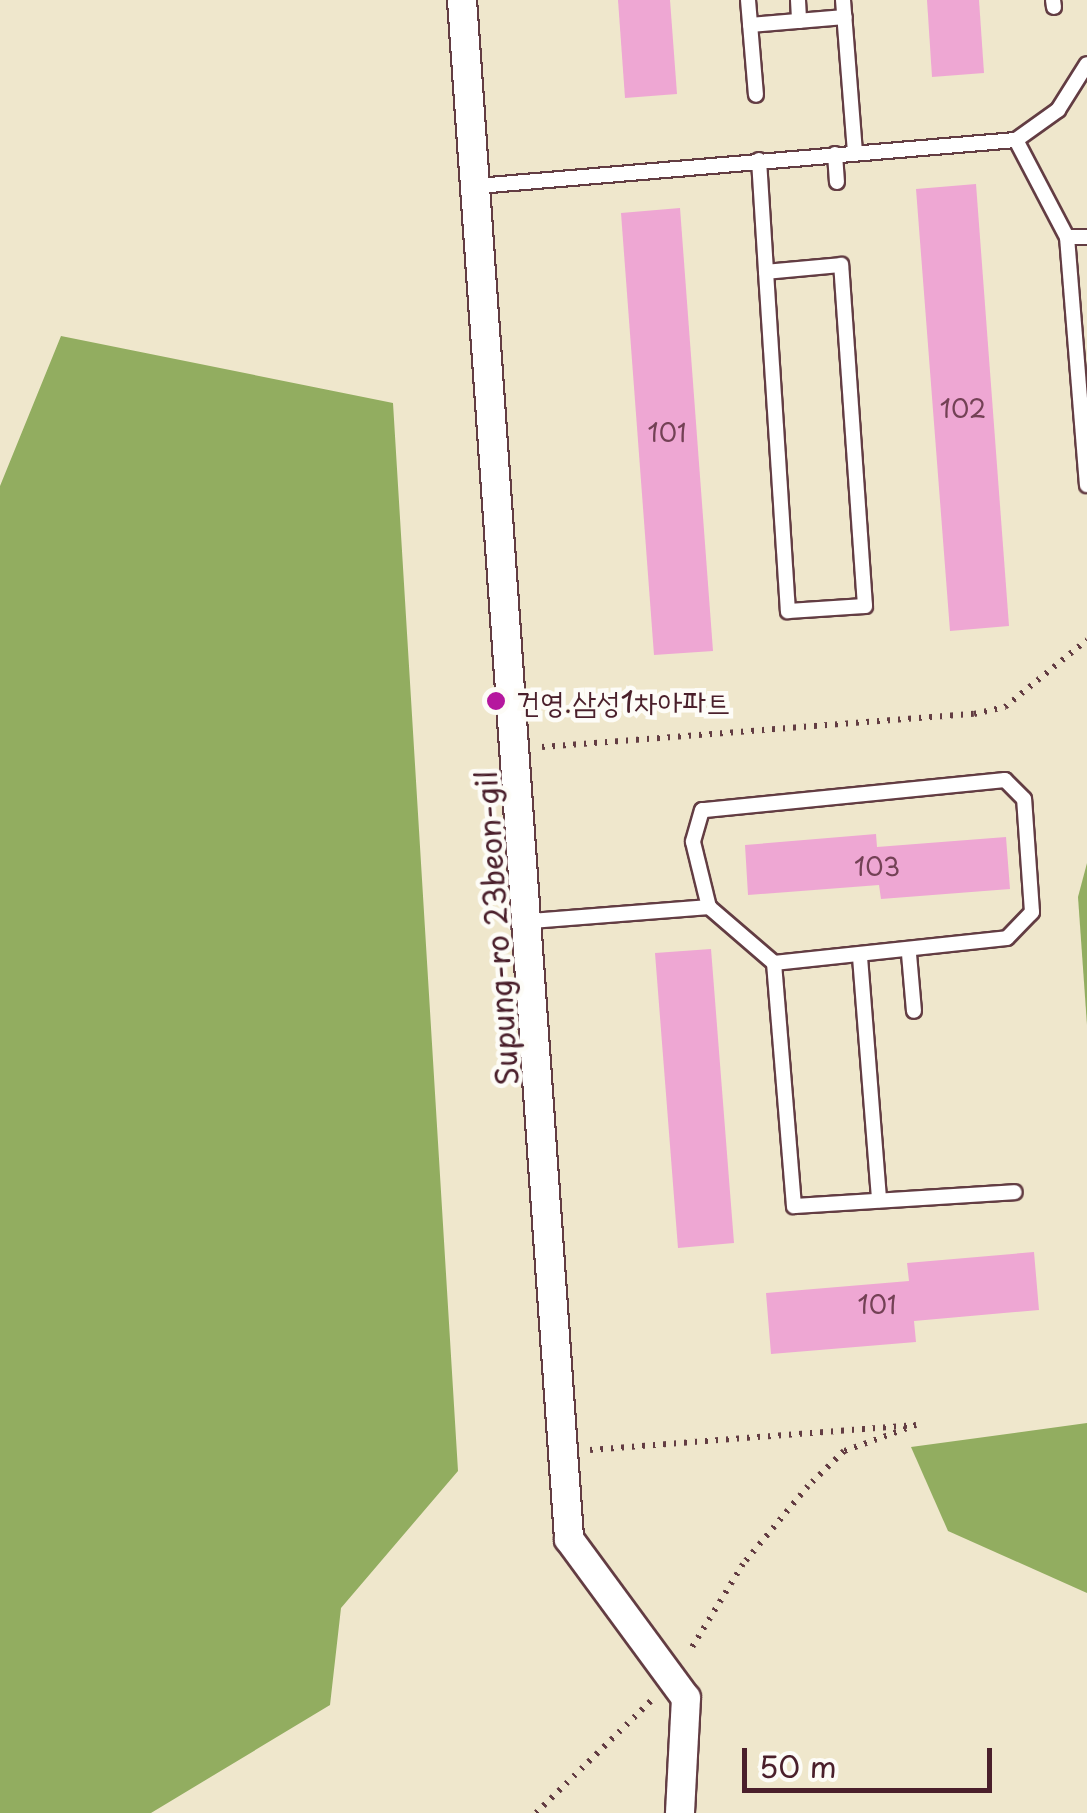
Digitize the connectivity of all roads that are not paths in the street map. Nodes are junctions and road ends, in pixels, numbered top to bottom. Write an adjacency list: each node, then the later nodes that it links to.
1 (462, 0): 15 (street, Supung-ro 23beon-gil)
2 (748, 0): 7 (lane)
3 (798, 0): 6 (lane)
4 (844, 0): 5 (lane)
5 (845, 17): 6 (lane); 11 (lane)
6 (799, 20): 7 (lane)
7 (750, 25): 9 (lane)
8 (1087, 64): 10 (lane)
9 (756, 95)
10 (1016, 140): 11 (lane); 16 (lane)
11 (855, 153): 12 (lane)
12 (835, 154): 13 (lane); 14 (lane)
13 (759, 160): 15 (lane); 18 (lane)
14 (838, 182)
15 (478, 186): 22 (street, Supung-ro 23beon-gil)
16 (1067, 237): 17 (lane); 19 (lane)
17 (1087, 237)
18 (766, 272): 18 (lane)
19 (1082, 374): 20 (lane)
20 (1087, 484)
21 (709, 906): 22 (lane); 23 (lane); 25 (lane)
22 (531, 921): 29 (street, Supung-ro 23beon-gil)
23 (910, 954): 24 (lane); 26 (lane)
24 (860, 958): 25 (lane); 28 (lane)
25 (774, 963): 28 (lane)
26 (914, 1011)
27 (1015, 1192): 28 (lane)
28 (878, 1200)
29 (680, 1813)

